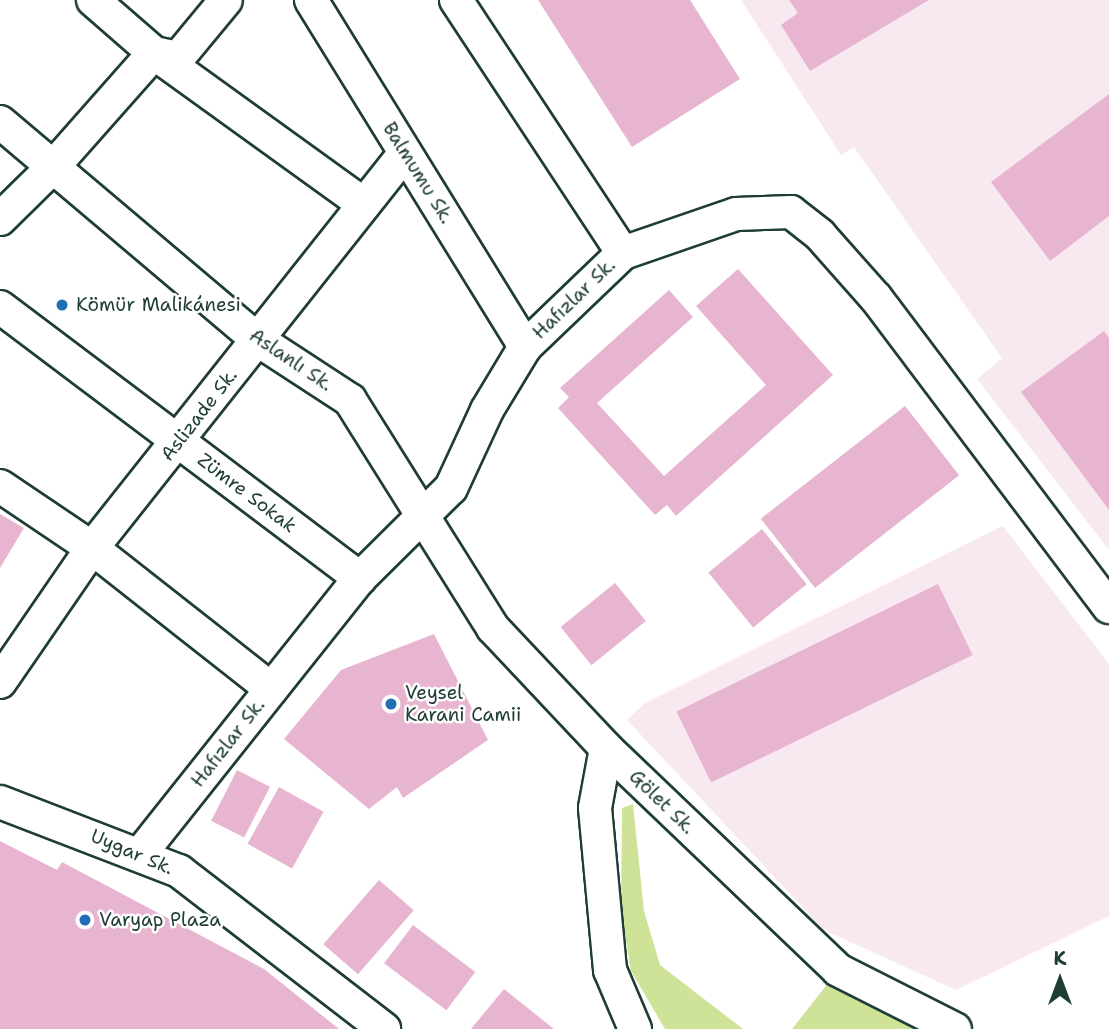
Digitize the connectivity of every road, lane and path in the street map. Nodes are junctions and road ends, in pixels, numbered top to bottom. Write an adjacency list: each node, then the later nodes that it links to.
1 (93, 0): 5 (street)
2 (226, 0): 5 (street)
3 (311, 0): 7 (street, Balmumu Sk.)
4 (456, 0): 11 (street)
5 (153, 53): 8 (street); 9 (street)
6 (0, 122): 8 (street, Aslanlı Sk.)
7 (405, 153): 9 (street, Aslizade Sk.); 14 (street, Balmumu Sk.)
8 (53, 167): 10 (street); 13 (street, Aslanlı Sk.)
9 (362, 204): 13 (street, Aslizade Sk.)
10 (0, 219)
11 (623, 253): 14 (street, Hafızlar Sk.); 20 (street, Hafızlar Sk.)
12 (0, 307): 15 (street, Zümre Sokak)
13 (258, 340): 15 (street, Aslizade Sk.); 17 (street, Aslanlı Sk.)
14 (525, 347): 17 (street, Hafızlar Sk.)
15 (178, 440): 18 (street, Aslizade Sk.); 19 (street, Zümre Sokak)
16 (0, 486): 18 (street)
17 (425, 514): 19 (street, Hafızlar Sk.); 23 (street, Gölet Sk.)
18 (92, 548): 21 (street, Aslizade Sk.); 22 (street)
19 (360, 578): 22 (street, Hafızlar Sk.)
20 (1109, 607)
21 (1, 678)
22 (271, 688): 25 (street, Hafızlar Sk.)
23 (606, 748): 27 (street); 28 (street, Gölet Sk.)
24 (0, 802): 25 (street, Uygar Sk.)
25 (141, 853): 26 (street, Uygar Sk.)
26 (384, 1029)
27 (635, 1029)
28 (955, 1029)

